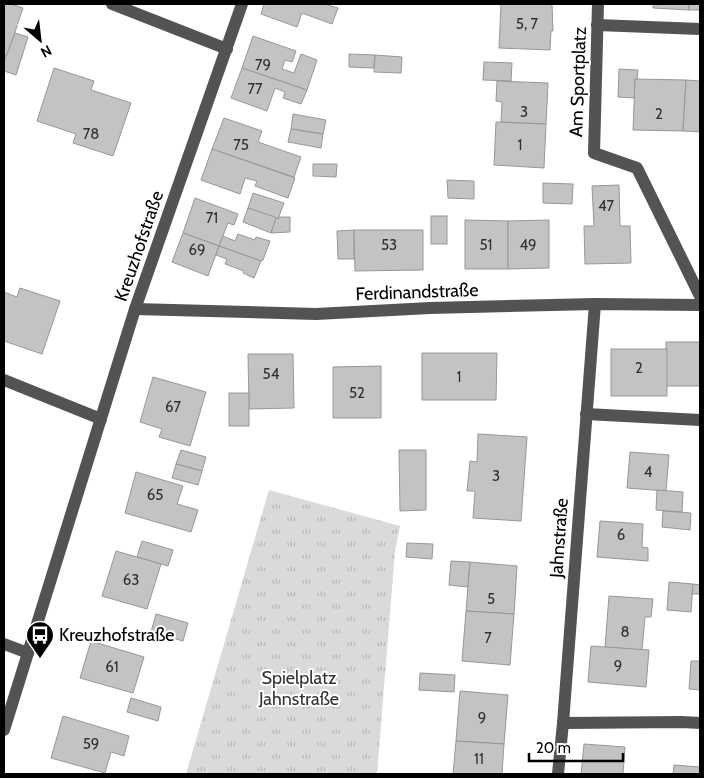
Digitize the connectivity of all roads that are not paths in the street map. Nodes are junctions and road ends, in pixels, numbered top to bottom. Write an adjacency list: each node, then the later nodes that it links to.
1 (112, 4): 6 (street)
2 (242, 4): 6 (street, Kreuzhofstraße)
3 (598, 4): 4 (street, Am Sportplatz)
4 (597, 26): 5 (street); 7 (street, Am Sportplatz)
5 (700, 29)
6 (227, 49): 10 (street, Kreuzhofstraße)
7 (700, 296)
8 (595, 304): 9 (street, Ferdinandstraße); 10 (street, Ferdinandstraße); 12 (street, Jahnstraße)
9 (700, 304)
10 (135, 309): 13 (street, Kreuzhofstraße)
11 (4, 380): 13 (street)
12 (586, 414): 14 (street); 17 (street, Jahnstraße)
13 (101, 419): 16 (street, Kreuzhofstraße)
14 (700, 420)
15 (4, 644): 16 (street)
16 (28, 653): 19 (street, Kreuzhofstraße)
17 (563, 723): 18 (street); 20 (street, Jahnstraße)
18 (700, 724)
19 (4, 730)
20 (558, 774)

